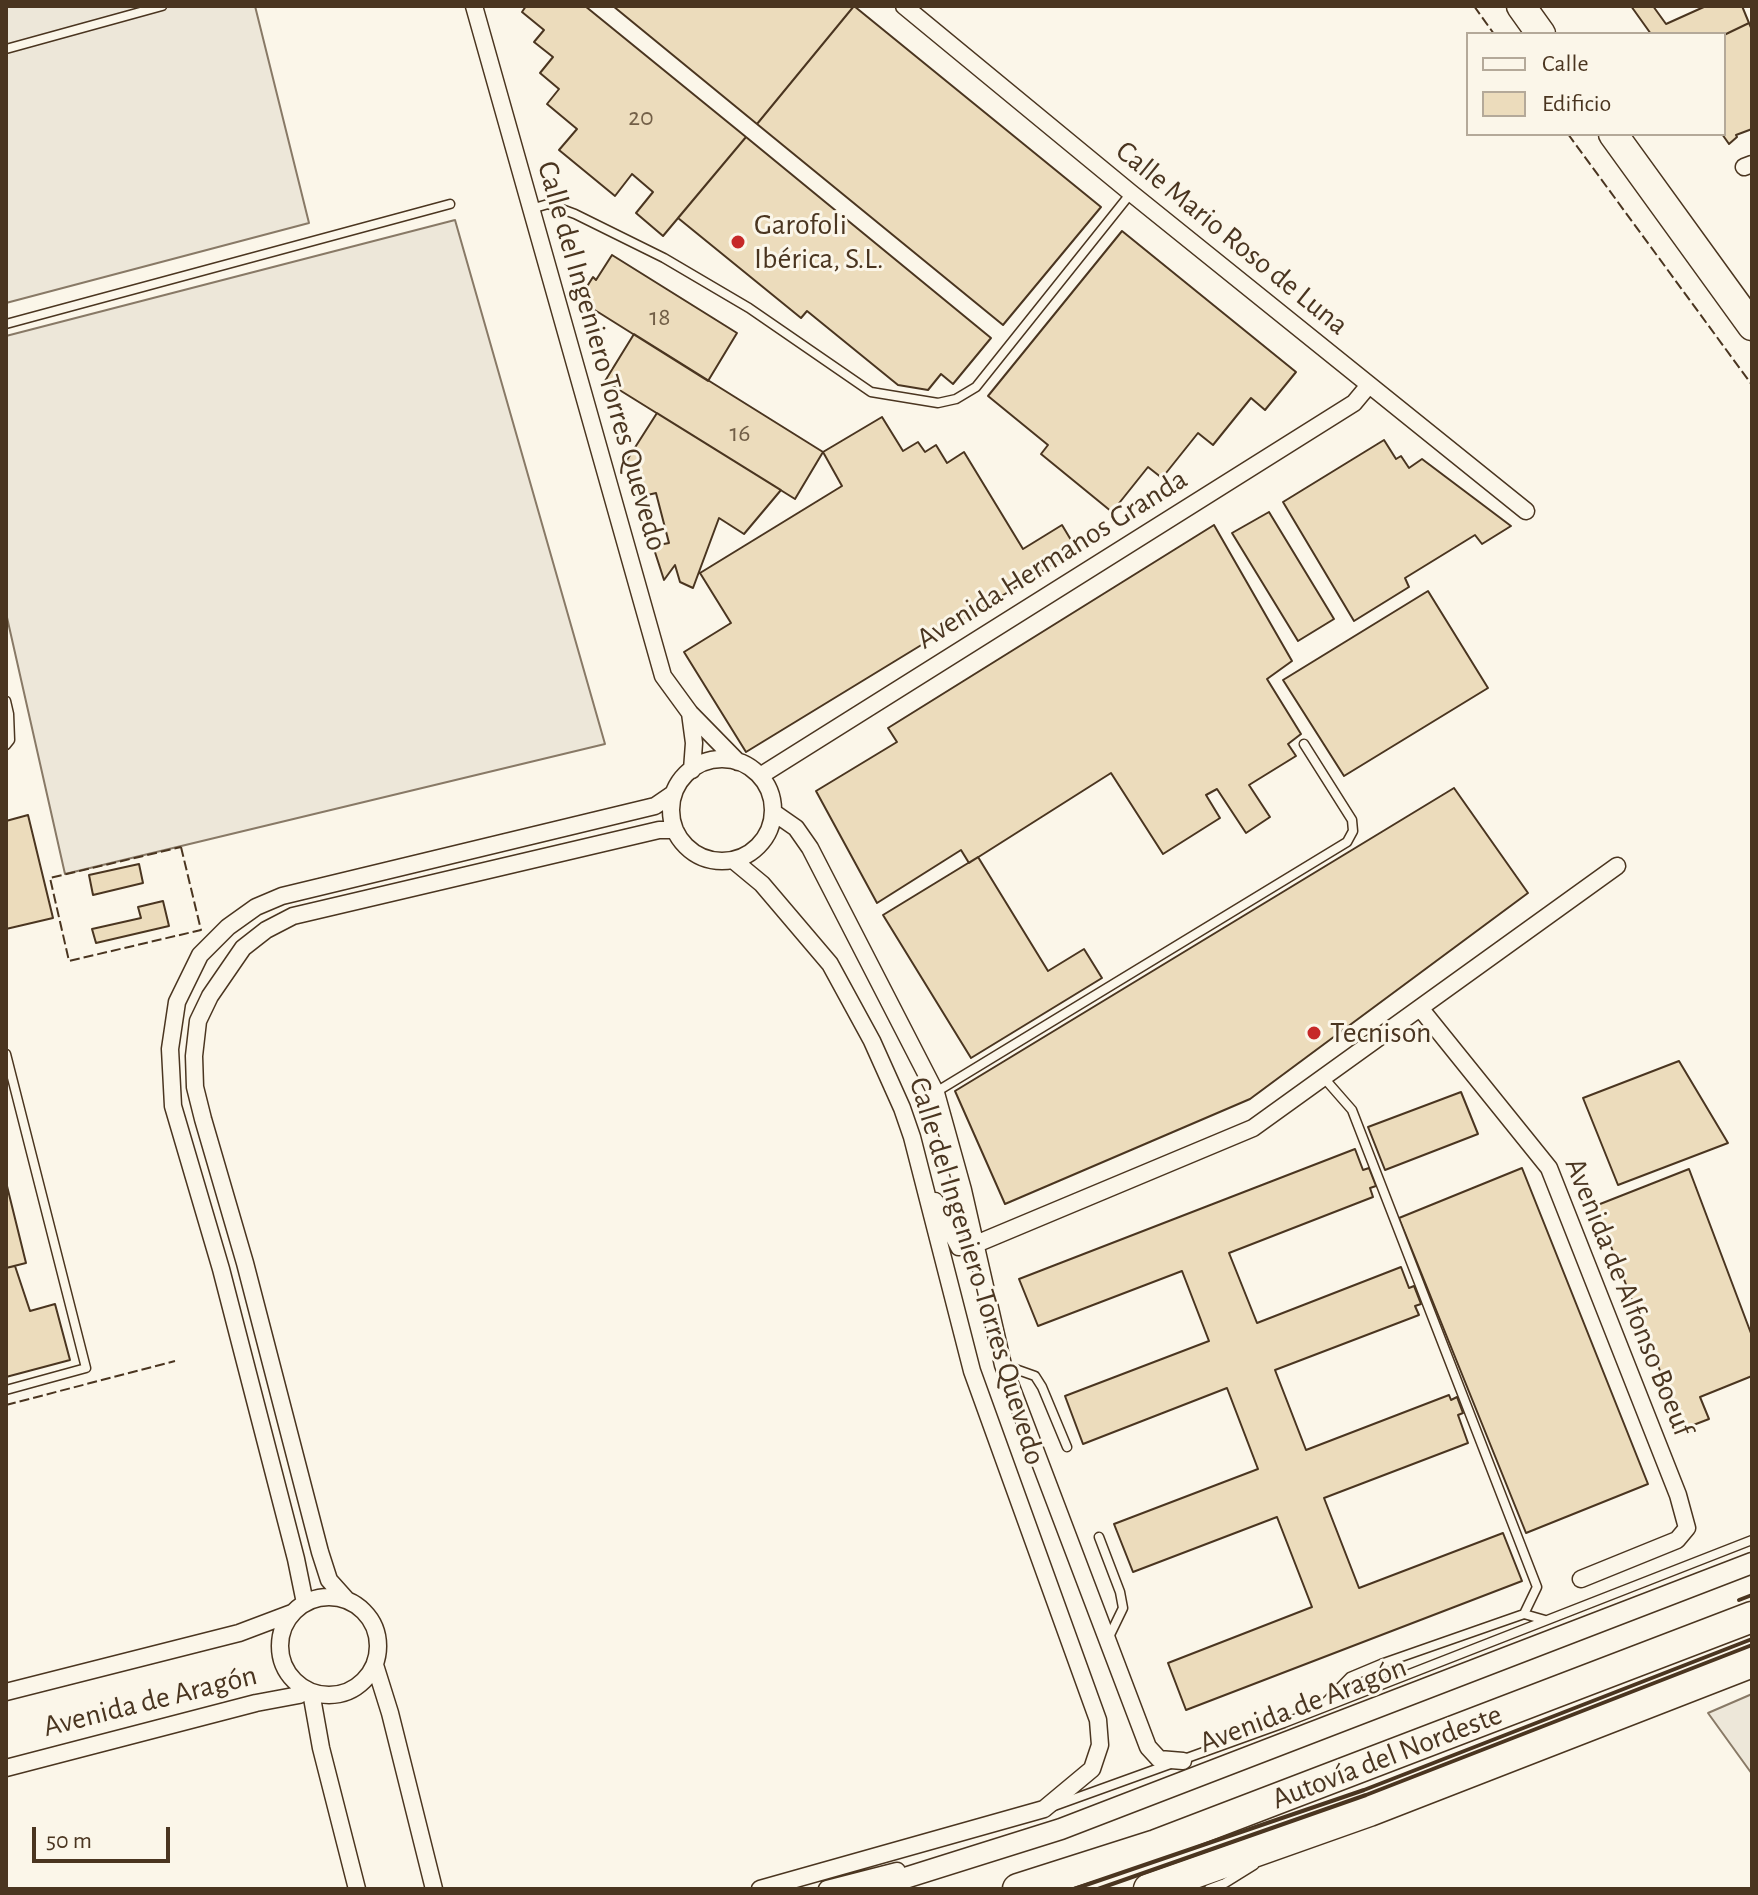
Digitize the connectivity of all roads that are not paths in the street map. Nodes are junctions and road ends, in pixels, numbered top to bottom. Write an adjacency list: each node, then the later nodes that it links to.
1 (162, 6): 6 (lane)
2 (474, 6): 10 (street, Calle del Ingeniero Torres Quevedo)
3 (904, 6): 8 (street, Calle Mario Roso de Luna)
4 (1521, 6): 5 (highway)
5 (1540, 32)
6 (6, 49)
7 (1614, 136): 12 (highway)
8 (1131, 193): 10 (lane); 13 (street, Calle Mario Roso de Luna)
9 (450, 204): 11 (lane)
10 (531, 209): 16 (street, Calle del Ingeniero Torres Quevedo)
11 (6, 324)
12 (1752, 326)
13 (1369, 385): 14 (street, Calle Mario Roso de Luna); 21 (street, Avenida Hermanos Granda)
14 (1526, 511)
15 (6, 701): 18 (lane)
16 (690, 713): 19 (street, Calle del Ingeniero Torres Quevedo); 20 (street)
17 (1304, 744): 30 (lane)
18 (6, 745)
19 (738, 762): 20 (street); 21 (street)
20 (692, 770): 22 (street)
21 (760, 776): 23 (street)
22 (674, 793): 24 (street); 41 (street)
23 (773, 812): 25 (street); 30 (street, Calle del Ingeniero Torres Quevedo)
24 (675, 830): 25 (street); 40 (street)
25 (733, 860): 31 (street, Calle del Ingeniero Torres Quevedo)
26 (1617, 866): 27 (street)
27 (1420, 1008): 29 (street); 39 (street, Avenida de Alfonso Boeuf)
28 (6, 1054): 34 (lane)
29 (1324, 1078): 32 (street); 42 (lane)
30 (936, 1093): 32 (street, Calle del Ingeniero Torres Quevedo)
31 (922, 1176): 32 (street); 53 (street, Calle del Ingeniero Torres Quevedo)
32 (976, 1244): 33 (street, Calle del Ingeniero Torres Quevedo)
33 (1003, 1365): 35 (lane); 45 (street, Calle del Ingeniero Torres Quevedo)
34 (6, 1390)
35 (1067, 1447)
36 (1099, 1537): 45 (lane)
37 (1752, 1540): 44 (lane)
38 (1752, 1563): 54 (street, Avenida de Aragón)
39 (1581, 1579)
40 (346, 1599): 41 (street); 47 (street)
41 (298, 1608): 48 (street); 49 (street, Avenida de Aragón)
42 (1524, 1614): 44 (lane); 50 (lane)
43 (1752, 1617): 61 (highway, Autovía del Nordeste)
44 (1546, 1620): 50 (lane)
45 (1108, 1640): 51 (street, Calle del Ingeniero Torres Quevedo)
46 (1752, 1662): 55 (highway, Autovía del Nordeste)
47 (375, 1665): 48 (street); 57 (street)
48 (309, 1691): 52 (street, Avenida de Aragón); 56 (street)
49 (6, 1692)
50 (1319, 1710): 51 (lane)
51 (1183, 1761): 53 (lane)
52 (6, 1768)
53 (1044, 1809): 58 (street)
54 (1061, 1829): 59 (street); 60 (street, Avenida de Aragón)
55 (1303, 1835): 62 (highway, Autovía del Nordeste); 63 (lane)
56 (357, 1889)
57 (434, 1889)
58 (760, 1889)
59 (827, 1889)
60 (870, 1889)
61 (1018, 1889)
62 (1149, 1889)
63 (1209, 1889)

